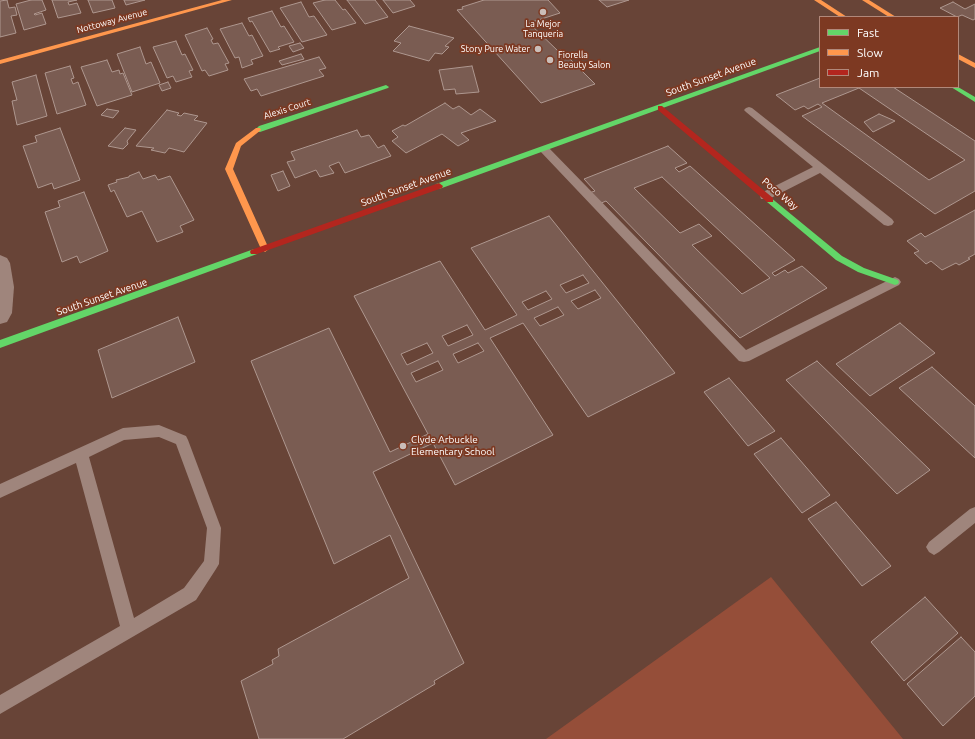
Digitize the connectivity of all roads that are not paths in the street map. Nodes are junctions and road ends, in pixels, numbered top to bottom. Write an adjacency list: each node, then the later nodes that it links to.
1 (229, 0): 8 (street, Nottoway Avenue)
2 (817, 0): 4 (street)
3 (865, 0): 5 (street)
4 (842, 16)
5 (891, 16)
6 (819, 49): 13 (street, South Sunset Avenue)
7 (959, 57): 9 (street)
8 (0, 62)
9 (975, 66)
10 (386, 87): 19 (street, Alexis Court)
11 (956, 88): 12 (street)
12 (975, 100)
13 (660, 108): 15 (street, South Sunset Avenue); 17 (street, Poco Way)
14 (749, 110): 16 (lane)
15 (544, 149): 19 (street, South Sunset Avenue); 21 (lane)
16 (821, 168): 17 (lane); 18 (lane)
17 (764, 196): 21 (street, Poco Way)
18 (888, 222)
19 (265, 249): 23 (street, South Sunset Avenue)
20 (0, 262): 22 (street)
21 (895, 282)
22 (0, 316)
23 (0, 344)
24 (81, 453): 25 (lane); 28 (lane); 28 (lane)
25 (0, 491)
26 (975, 514): 27 (lane)
27 (934, 548)
28 (129, 630): 29 (lane)
29 (0, 705)

